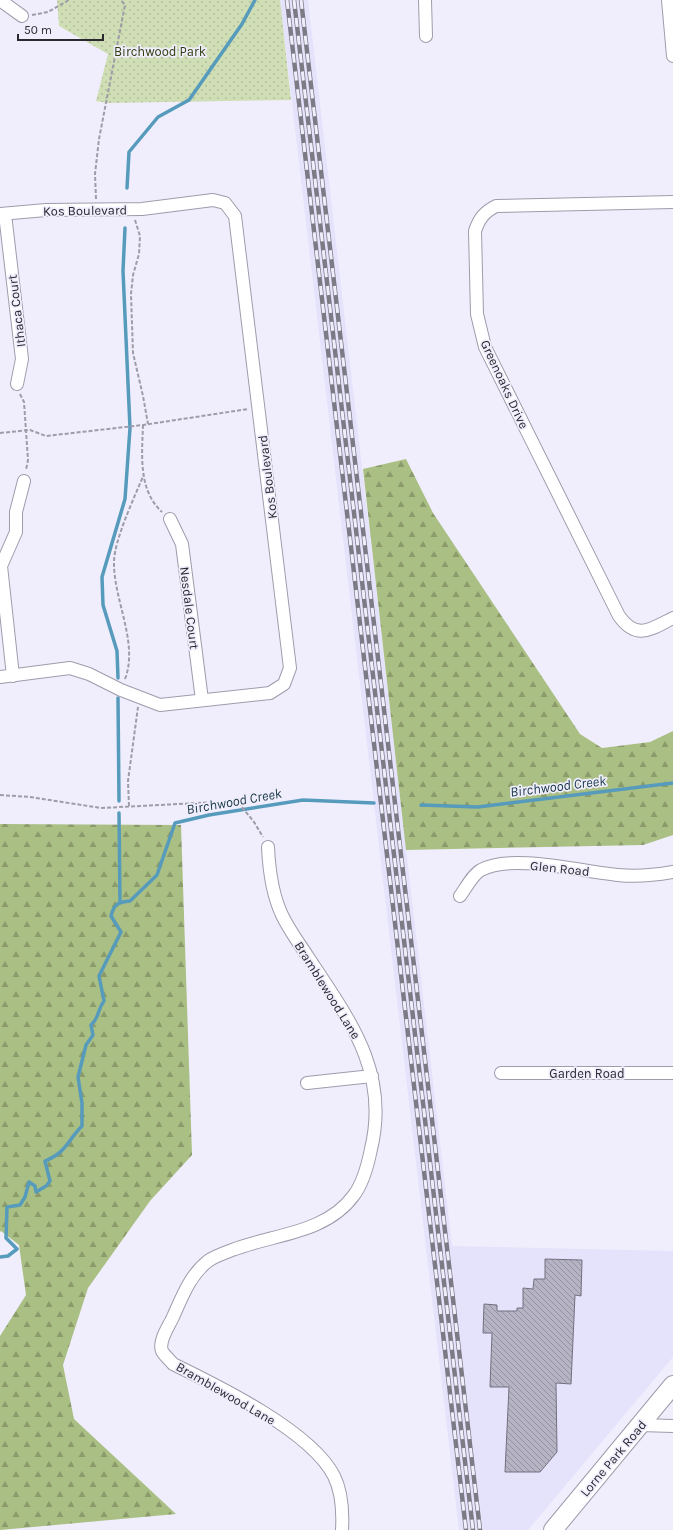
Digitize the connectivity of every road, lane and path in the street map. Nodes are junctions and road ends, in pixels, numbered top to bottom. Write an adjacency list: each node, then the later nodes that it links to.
1 (0, 0): 6 (street)
2 (69, 0): 6 (path)
3 (121, 0): 10 (path)
4 (425, 0): 7 (street)
5 (668, 0): 8 (street)
6 (22, 16)
7 (426, 36)
8 (673, 56)
9 (673, 202): 22 (street, Greenoaks Drive)
10 (97, 209): 11 (street, Kos Boulevard); 12 (street, Kos Boulevard)
11 (132, 209): 14 (street, Kos Boulevard); 15 (path)
12 (2, 214): 13 (street, Ithaca Court)
13 (17, 384): 17 (path)
14 (259, 408): 15 (path); 27 (street, Kos Boulevard)
15 (148, 424): 16 (path)
16 (143, 425): 17 (path); 19 (path)
17 (25, 430): 18 (path); 20 (path)
18 (0, 433)
19 (144, 474): 21 (path); 25 (path)
20 (24, 481): 23 (street)
21 (170, 519): 27 (street, Nesdale Court)
22 (673, 618)
23 (13, 676): 24 (street, Kos Boulevard); 25 (street, Kos Boulevard)
24 (0, 677)
25 (121, 690): 26 (street, Kos Boulevard)
26 (139, 698): 27 (street, Kos Boulevard); 29 (path)
27 (202, 700)
28 (0, 795): 29 (path)
29 (129, 806): 30 (path)
30 (268, 847): 35 (street, Bramblewood Lane)
31 (673, 872): 32 (street, Glen Road)
32 (460, 896)
33 (501, 1072): 34 (street, Garden Road)
34 (673, 1073)
35 (372, 1076): 36 (street); 40 (street, Bramblewood Lane)
36 (306, 1082)
37 (673, 1385): 38 (street, Lorne Park Road)
38 (640, 1425): 39 (street); 41 (street, Lorne Park Road)
39 (673, 1426)
40 (342, 1530)
41 (553, 1530)

